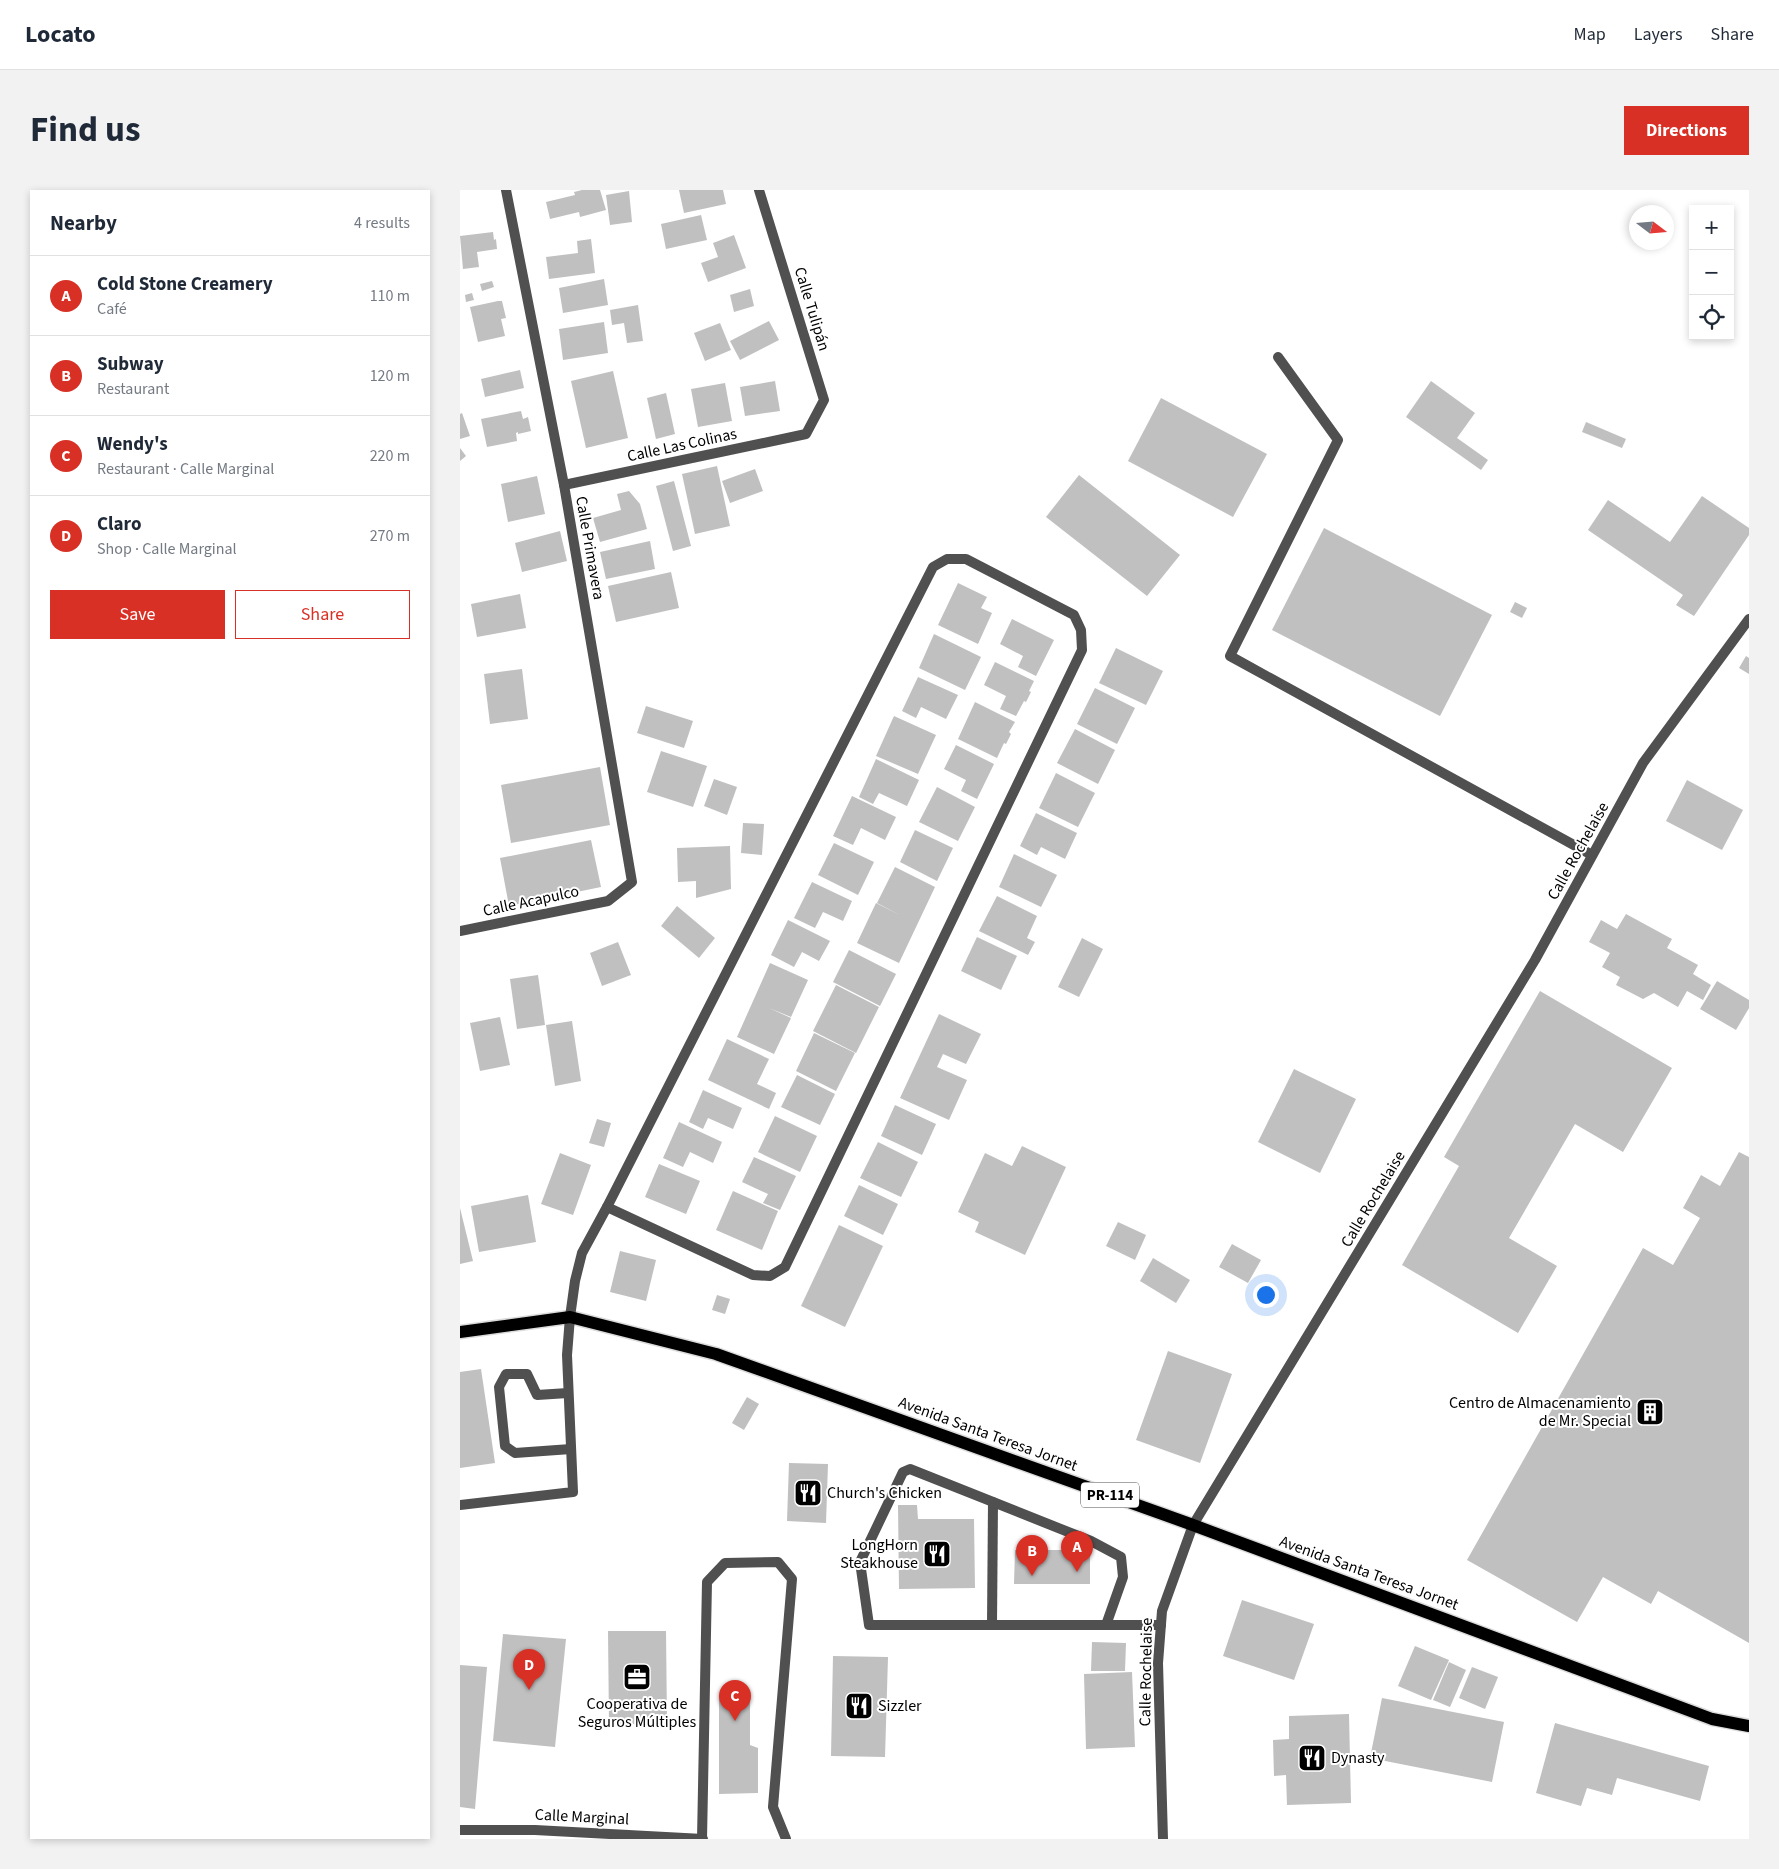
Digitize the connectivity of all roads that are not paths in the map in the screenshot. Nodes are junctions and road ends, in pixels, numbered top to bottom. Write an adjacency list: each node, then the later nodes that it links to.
1 (506, 190): 5 (street, Calle Primavera)
2 (759, 190): 4 (street, Calle Tulipán)
3 (1278, 357): 7 (street)
4 (806, 434): 5 (street, Calle Las Colinas)
5 (564, 485): 8 (street, Calle Primavera)
6 (1749, 619): 7 (street, Calle Rochelaise)
7 (1592, 855): 17 (street, Calle Rochelaise)
8 (608, 901): 9 (street, Calle Acapulco)
9 (460, 931)
10 (606, 1207): 10 (street); 11 (street)
11 (570, 1317): 12 (main road, Avenida Santa Teresa Jornet / PR-114); 13 (street); 17 (main road, Avenida Santa Teresa Jornet / PR-114)
12 (460, 1332)
13 (568, 1393): 14 (street); 14 (street)
14 (571, 1449): 16 (street)
15 (993, 1502): 19 (street); 19 (street); 20 (street)
16 (460, 1505)
17 (1193, 1525): 18 (street, Calle Rochelaise); 21 (main road, Avenida Santa Teresa Jornet / PR-114)
18 (1161, 1624): 20 (street); 25 (street, Calle Rochelaise)
19 (992, 1625): 20 (street)
20 (1106, 1625)
21 (1749, 1726)
22 (460, 1830): 23 (street, Calle Marginal)
23 (702, 1839): 24 (street)
24 (786, 1839)
25 (1164, 1839)

